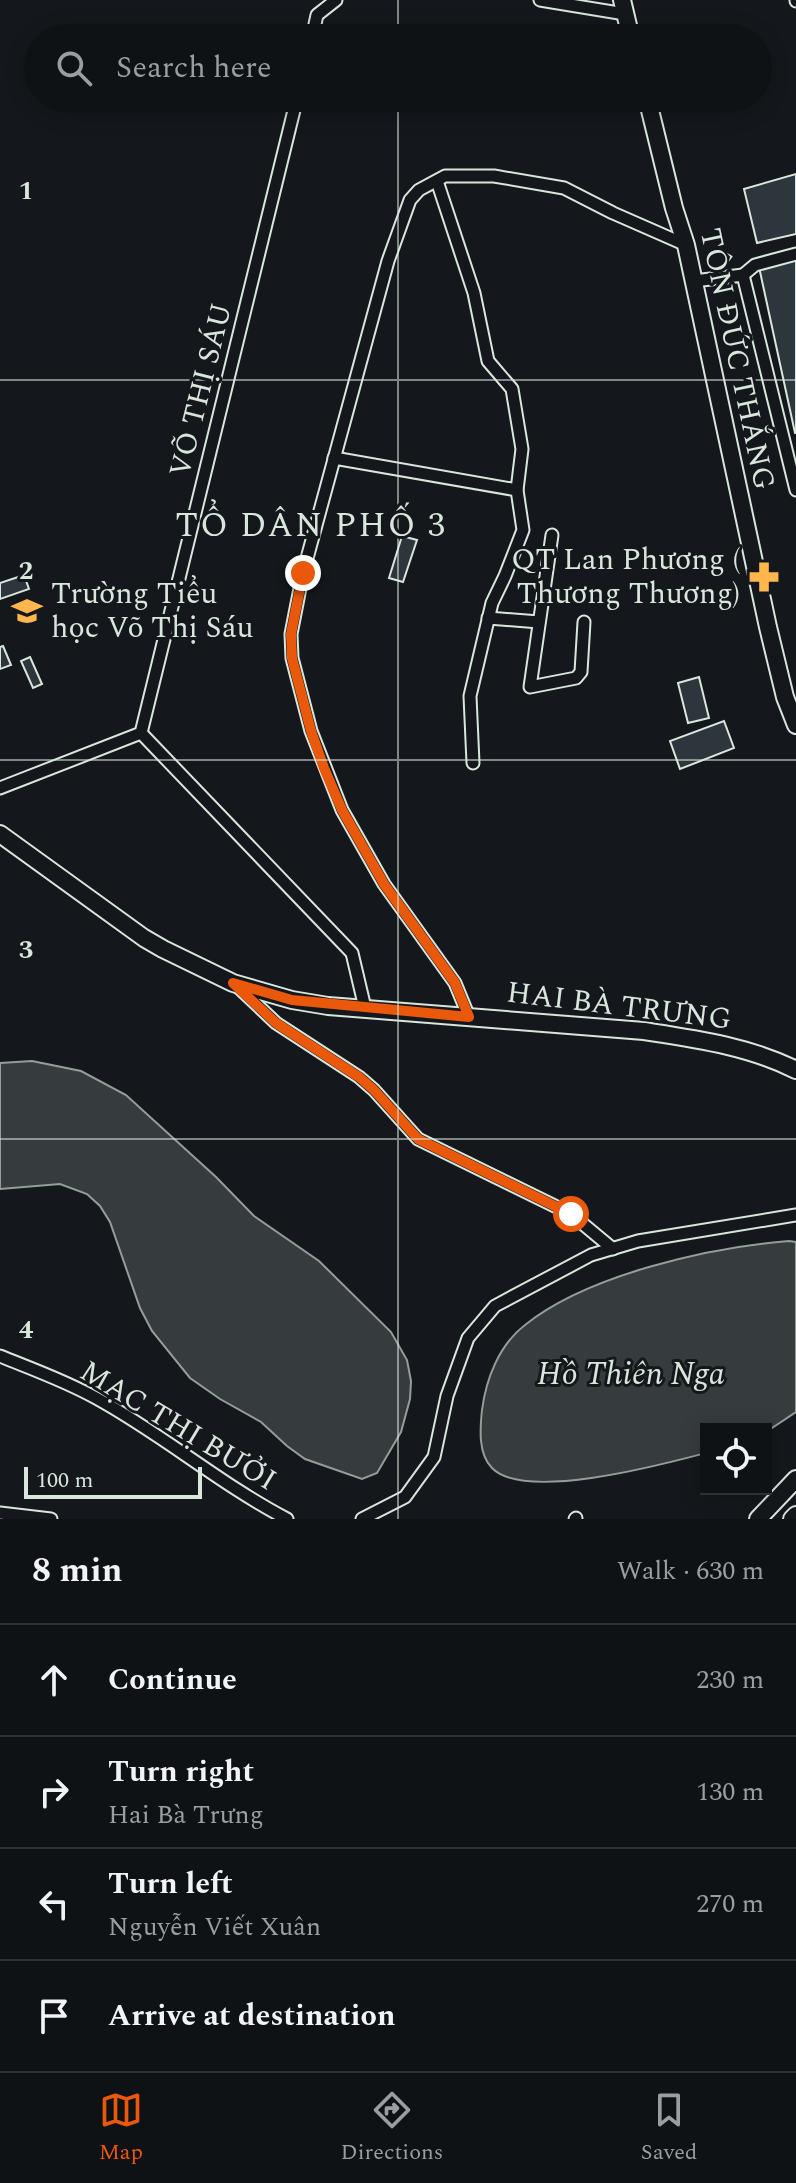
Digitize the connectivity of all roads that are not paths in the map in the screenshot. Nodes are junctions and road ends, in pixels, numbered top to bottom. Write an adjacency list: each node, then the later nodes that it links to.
1 (336, 0): 4 (street)
2 (540, 0): 3 (street)
3 (624, 7)
4 (315, 24)
5 (294, 112): 21 (street, VÕ THỊ SÁU)
6 (650, 112): 8 (street, TÔN ĐỨC THẮNG)
7 (437, 181): 8 (street); 13 (street); 14 (street)
8 (686, 245): 11 (street, TÔN ĐỨC THẮNG)
9 (796, 254): 10 (street)
10 (743, 275): 11 (street); 12 (street)
11 (694, 281): 20 (street, TÔN ĐỨC THẮNG)
12 (792, 456): 15 (street)
13 (334, 458): 14 (street); 27 (street)
14 (517, 490): 17 (street)
15 (796, 490)
16 (552, 535): 18 (street)
17 (488, 618): 18 (street); 22 (street)
18 (539, 622): 19 (street)
19 (584, 622)
20 (796, 725)
21 (141, 733): 23 (street); 26 (street)
22 (473, 763)
23 (0, 788)
24 (0, 834): 25 (street, HAI BÀ TRƯNG)
25 (233, 983): 26 (street, HAI BÀ TRƯNG); 30 (street)
26 (365, 1008): 27 (street, HAI BÀ TRƯNG)
27 (469, 1017): 28 (street, HAI BÀ TRƯNG)
28 (796, 1070)
29 (796, 1215): 30 (street)
30 (613, 1249): 34 (street)
31 (0, 1356): 36 (street, MẠC THỊ BƯỞI)
32 (796, 1479): 38 (street)
33 (0, 1513): 35 (street)
34 (381, 1515): 37 (street)
35 (51, 1519)
36 (287, 1519)
37 (362, 1519)
38 (758, 1519)

